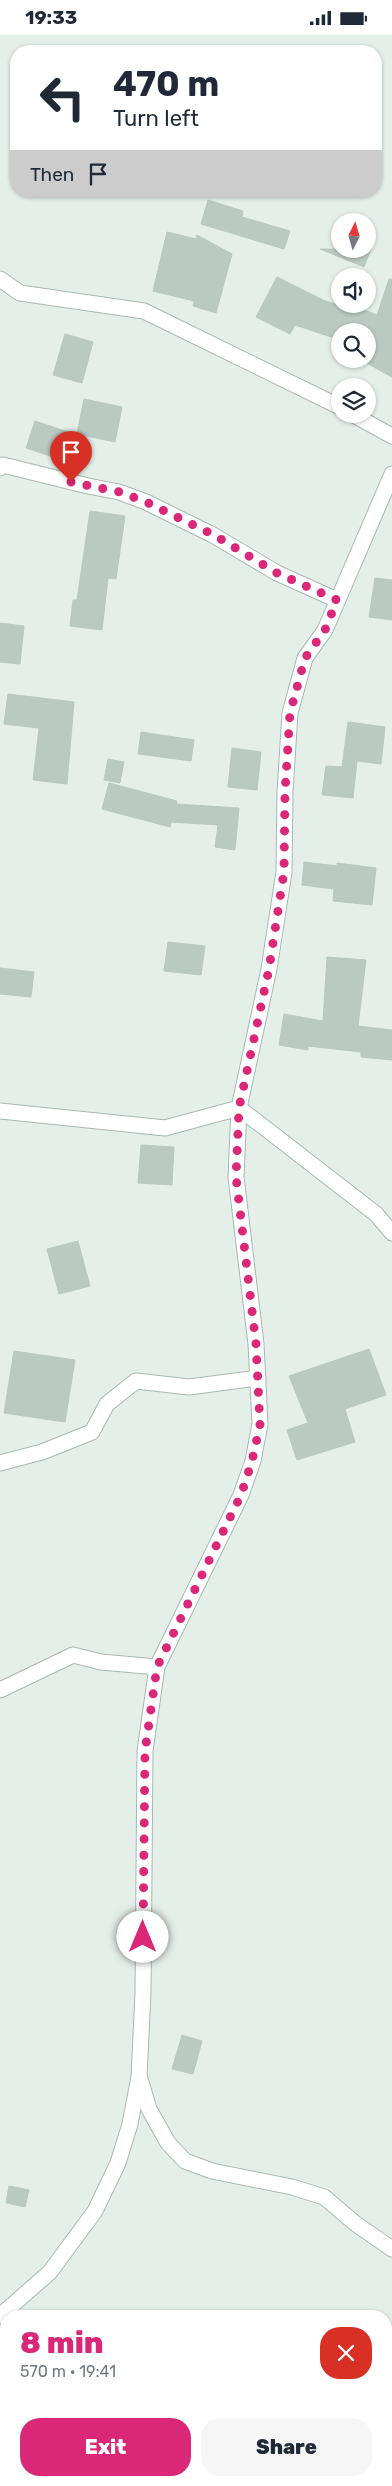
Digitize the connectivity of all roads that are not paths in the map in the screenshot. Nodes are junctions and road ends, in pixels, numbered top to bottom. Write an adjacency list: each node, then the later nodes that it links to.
1 (0, 279): 2 (street)
2 (331, 403)
3 (369, 423): 4 (street)
4 (392, 435)
5 (0, 468): 7 (street)
6 (392, 475): 7 (street)
7 (337, 600): 8 (street)
8 (239, 1108): 9 (street); 10 (street); 11 (street)
9 (0, 1111)
10 (392, 1233)
11 (258, 1378): 12 (street); 13 (street)
12 (0, 1463)
13 (157, 1667): 14 (street); 15 (street)
14 (0, 1690)
15 (139, 2077): 16 (street); 17 (street)
16 (392, 2249)
17 (7, 2310)

